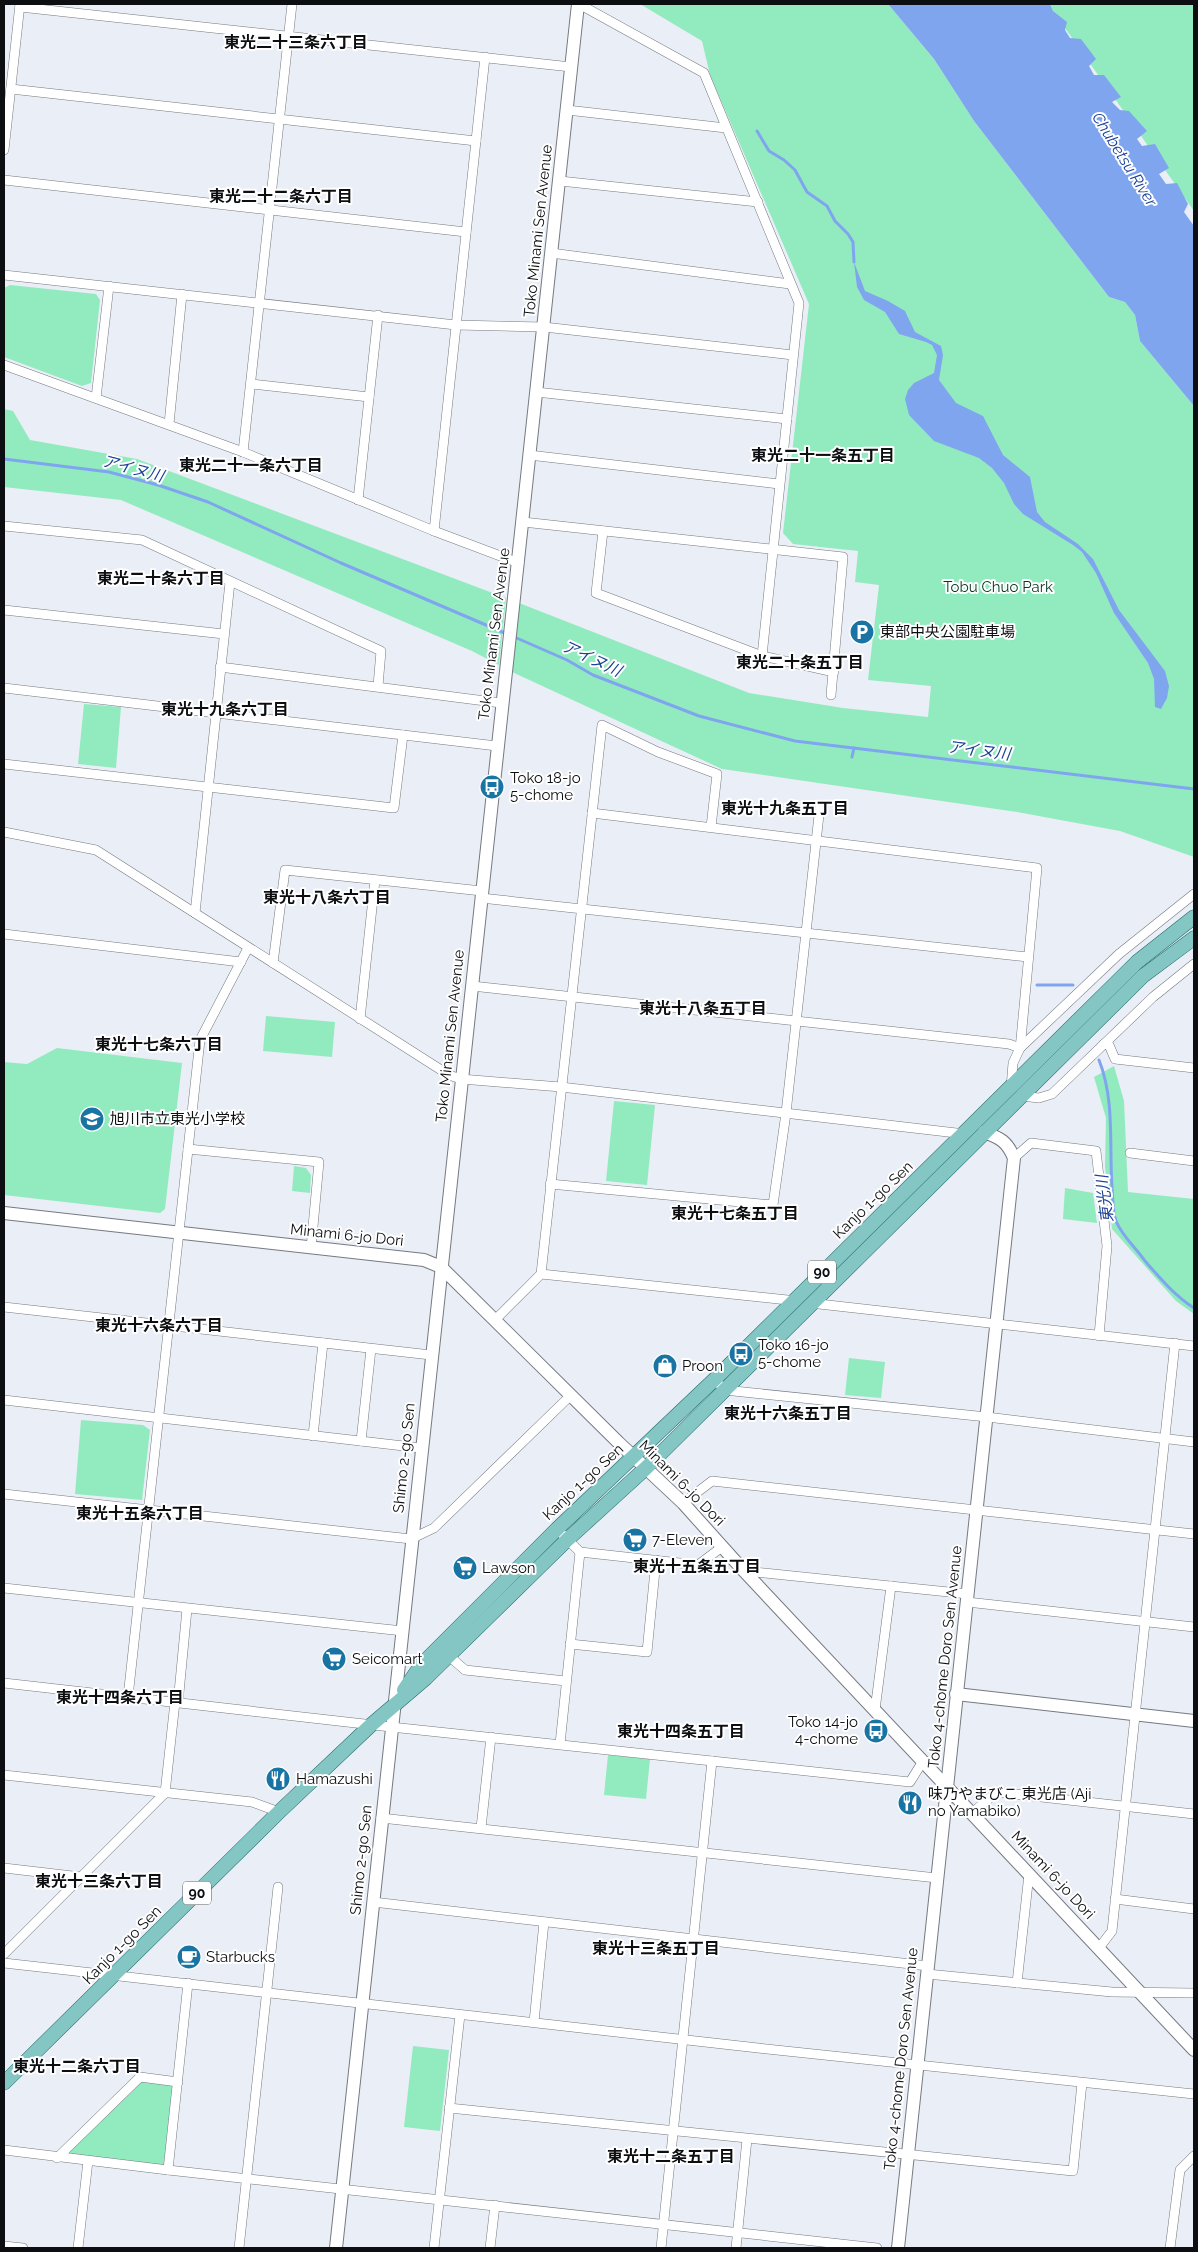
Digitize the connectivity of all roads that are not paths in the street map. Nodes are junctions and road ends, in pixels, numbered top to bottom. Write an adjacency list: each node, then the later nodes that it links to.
1 (292, 4): 4 (street)
2 (578, 4): 6 (street, Toko Minami Sen Avenue); 10 (street)
3 (20, 5): 4 (street); 7 (street)
4 (288, 37): 5 (street); 9 (street)
5 (485, 57): 6 (street); 11 (street)
6 (571, 68): 8 (street, Toko Minami Sen Avenue)
7 (10, 89): 9 (street); 12 (street)
8 (567, 110): 10 (street); 14 (street, Toko Minami Sen Avenue)
9 (281, 119): 11 (street); 16 (street)
10 (726, 128): 15 (street)
11 (476, 141): 17 (street)
12 (4, 150)
13 (4, 180): 16 (street)
14 (560, 181): 15 (street); 18 (street, Toko Minami Sen Avenue)
15 (758, 202): 20 (street)
16 (270, 210): 17 (street); 23 (street)
17 (466, 232): 25 (street)
18 (552, 253): 20 (street); 26 (street, Toko Minami Sen Avenue)
19 (4, 275): 21 (street)
20 (790, 284): 27 (street)
21 (108, 286): 22 (street); 32 (street)
22 (182, 294): 23 (street); 34 (street)
23 (260, 302): 24 (street); 29 (street)
24 (378, 315): 25 (street); 31 (street)
25 (456, 325): 26 (street); 41 (street)
26 (544, 327): 27 (street); 30 (street, Toko Minami Sen Avenue)
27 (793, 355): 33 (street)
28 (4, 365): 32 (street)
29 (252, 384): 31 (street); 35 (street)
30 (536, 392): 33 (street); 36 (street, Toko Minami Sen Avenue)
31 (369, 396): 38 (street)
32 (96, 398): 34 (street)
33 (786, 419): 37 (street)
34 (169, 424): 35 (street)
35 (243, 452): 38 (street)
36 (529, 455): 37 (street); 39 (street, Toko Minami Sen Avenue)
37 (779, 484): 43 (street)
38 (358, 500): 41 (street)
39 (522, 522): 42 (street); 44 (street, Toko Minami Sen Avenue)
40 (4, 526): 45 (street)
41 (434, 531): 44 (street)
42 (603, 531): 43 (street); 48 (street)
43 (772, 550): 48 (street); 50 (street)
44 (519, 563): 54 (street, Toko Minami Sen Avenue)
45 (230, 582): 47 (street); 51 (street)
46 (4, 610): 47 (street)
47 (224, 634): 49 (street)
48 (762, 656): 50 (street)
49 (220, 667): 51 (street); 55 (street)
50 (834, 672): 53 (street)
51 (378, 686): 54 (street)
52 (4, 688): 55 (street)
53 (831, 695)
54 (502, 703): 57 (street, Toko Minami Sen Avenue)
55 (216, 712): 56 (street); 59 (street)
56 (403, 736): 57 (street); 59 (street)
57 (497, 746): 66 (street, Toko Minami Sen Avenue)
58 (4, 764): 59 (street)
59 (208, 787): 69 (street)
60 (820, 806): 64 (street)
61 (592, 813): 62 (street); 62 (street); 68 (street)
62 (711, 827): 64 (street)
63 (4, 832): 69 (street)
64 (816, 840): 71 (street); 75 (street)
65 (375, 880): 66 (street); 77 (street); 82 (street)
66 (481, 894): 68 (street); 80 (street, Toko Minami Sen Avenue)
67 (1194, 894): 85 (street)
68 (581, 908): 71 (street); 81 (street)
69 (194, 913): 74 (street)
70 (1194, 917): 89 (main road, Kanjo 1-go Sen / 90)
71 (806, 932): 75 (street); 83 (street)
72 (4, 934): 76 (street)
73 (1194, 938): 89 (main road, Kanjo 1-go Sen / 90)
74 (248, 948): 76 (street); 77 (street)
75 (1028, 957): 85 (street)
76 (241, 962): 93 (street)
77 (273, 964): 82 (street)
78 (1194, 964): 79 (street)
79 (1190, 971): 84 (street)
80 (472, 986): 81 (street); 87 (street, Toko Minami Sen Avenue)
81 (571, 996): 83 (street); 88 (street)
82 (360, 1020): 87 (street)
83 (796, 1021): 85 (street); 90 (street)
84 (1104, 1044): 86 (street); 89 (street)
85 (1020, 1048): 89 (street)
86 (1194, 1068)
87 (461, 1079): 88 (street); 101 (street, Toko Minami Sen Avenue)
88 (561, 1087): 90 (street); 97 (street)
89 (1016, 1092): 91 (main road, Kanjo 1-go Sen / 90); 92 (main road, Kanjo 1-go Sen / 90)
90 (786, 1114): 92 (street); 97 (street)
91 (984, 1132): 92 (street); 95 (street); 104 (main road, Kanjo 1-go Sen / 90)
92 (964, 1134): 103 (main road, Kanjo 1-go Sen / 90)
93 (188, 1149): 99 (street); 100 (street)
94 (1130, 1153): 96 (street)
95 (1014, 1158): 107 (street, Toko 4-chome Doro Sen Avenue); 109 (street)
96 (1194, 1161)
97 (550, 1184): 102 (street)
98 (4, 1213): 99 (street, Minami 6-jo Dori)
99 (179, 1233): 100 (street, Minami 6-jo Dori); 108 (street)
100 (311, 1248): 101 (street, Minami 6-jo Dori)
101 (441, 1267): 106 (street, Minami 6-jo Dori); 114 (street, Shimo 2-go Sen)
102 (541, 1274): 103 (street); 106 (street)
103 (793, 1300): 104 (street); 115 (main road, Kanjo 1-go Sen / 90)
104 (813, 1303): 107 (street); 116 (main road, Kanjo 1-go Sen / 90)
105 (4, 1307): 108 (street)
106 (494, 1321): 117 (street, Minami 6-jo Dori)
107 (998, 1324): 109 (street); 119 (street, Toko 4-chome Doro Sen Avenue)
108 (169, 1326): 110 (street); 120 (street)
109 (1099, 1336): 111 (street)
110 (323, 1343): 113 (street); 121 (street)
111 (1175, 1344): 112 (street); 122 (street)
112 (1194, 1346)
113 (371, 1349): 114 (street); 123 (street)
114 (431, 1355): 125 (street, Shimo 2-go Sen)
115 (715, 1379): 116 (street); 126 (main road, Kanjo 1-go Sen / 90)
116 (724, 1390): 119 (street); 127 (main road, Kanjo 1-go Sen / 90)
117 (570, 1396): 126 (street, Minami 6-jo Dori); 135 (street)
118 (4, 1400): 120 (street)
119 (987, 1417): 122 (street); 131 (street, Toko 4-chome Doro Sen Avenue)
120 (158, 1418): 121 (street); 130 (street)
121 (313, 1436): 123 (street)
122 (1164, 1439): 124 (street); 133 (street)
123 (362, 1441): 125 (street)
124 (1194, 1442)
125 (421, 1448): 135 (street, Shimo 2-go Sen)
126 (634, 1457): 127 (street, Minami 6-jo Dori); 132 (main road, Kanjo 1-go Sen / 90)
127 (646, 1468): 129 (street, Minami 6-jo Dori); 136 (main road, Kanjo 1-go Sen / 90)
128 (4, 1494): 130 (street)
129 (683, 1503): 131 (street); 137 (street, Minami 6-jo Dori)
130 (149, 1509): 135 (street); 144 (street)
131 (976, 1509): 133 (street); 143 (street, Toko 4-chome Doro Sen Avenue)
132 (557, 1529): 136 (street); 156 (main road, Kanjo 1-go Sen / 90)
133 (1155, 1530): 134 (street); 146 (street)
134 (1194, 1534)
135 (411, 1539): 148 (street, Shimo 2-go Sen)
136 (568, 1539): 138 (street); 150 (main road, Kanjo 1-go Sen / 90)
137 (722, 1547): 139 (street); 140 (street, Minami 6-jo Dori)
138 (580, 1552): 139 (street); 149 (street)
139 (656, 1560): 149 (street)
140 (744, 1571): 141 (street); 157 (street, Minami 6-jo Dori)
141 (891, 1586): 143 (street); 157 (street)
142 (4, 1588): 144 (street)
143 (967, 1598): 146 (street); 153 (street, Toko 4-chome Doro Sen Avenue)
144 (138, 1603): 145 (street); 154 (street)
145 (187, 1609): 148 (street); 155 (street)
146 (1145, 1622): 147 (street); 158 (street)
147 (1194, 1627)
148 (403, 1631): 156 (street, Shimo 2-go Sen)
149 (570, 1644): 151 (street)
150 (449, 1656): 151 (street); 156 (main road, Kanjo 1-go Sen / 90)
151 (566, 1681): 163 (street)
152 (4, 1683): 154 (street)
153 (956, 1694): 158 (street); 167 (street, Toko 4-chome Doro Sen Avenue)
154 (128, 1697): 155 (street)
155 (177, 1703): 160 (street); 168 (street)
156 (393, 1706): 160 (main road, Kanjo 1-go Sen / 90); 161 (street, Shimo 2-go Sen)
157 (875, 1710): 165 (street, Minami 6-jo Dori)
158 (1135, 1715): 159 (street); 169 (street)
159 (1194, 1721)
160 (371, 1725): 161 (street); 170 (main road, Kanjo 1-go Sen / 90)
161 (391, 1728): 162 (street); 173 (street, Shimo 2-go Sen)
162 (491, 1737): 163 (street); 174 (street)
163 (560, 1744): 164 (street)
164 (712, 1761): 165 (street); 175 (street)
165 (923, 1761): 167 (street, Minami 6-jo Dori)
166 (4, 1775): 168 (street)
167 (948, 1786): 171 (street, Minami 6-jo Dori); 179 (street, Toko 4-chome Doro Sen Avenue)
168 (165, 1793): 170 (street); 178 (street)
169 (1126, 1807): 171 (street); 172 (street); 181 (street)
170 (279, 1812): 190 (main road, Kanjo 1-go Sen / 90)
171 (973, 1812): 177 (street, Minami 6-jo Dori)
172 (1194, 1814)
173 (381, 1818): 174 (street); 182 (street, Shimo 2-go Sen)
174 (481, 1828): 175 (street)
175 (704, 1853): 179 (street); 185 (street)
176 (4, 1868): 178 (street)
177 (1029, 1874): 186 (street, Minami 6-jo Dori); 191 (street)
178 (81, 1877): 187 (street)
179 (937, 1878): 189 (street, Toko 4-chome Doro Sen Avenue)
180 (278, 1887): 193 (street)
181 (1115, 1899): 183 (street); 186 (street)
182 (373, 1902): 184 (street); 196 (street, Shimo 2-go Sen)
183 (1194, 1908)
184 (544, 1922): 185 (street); 198 (street)
185 (694, 1939): 189 (street); 199 (street)
186 (1099, 1948): 194 (street, Minami 6-jo Dori)
187 (4, 1954)
188 (4, 1962): 190 (street)
189 (927, 1970): 191 (street); 201 (street, Toko 4-chome Doro Sen Avenue)
190 (115, 1975): 192 (street); 203 (main road, Kanjo 1-go Sen / 90)
191 (1017, 1983): 194 (street)
192 (188, 1984): 193 (street); 202 (street)
193 (267, 1992): 196 (street); 215 (street)
194 (1141, 1992): 195 (street); 200 (street, Minami 6-jo Dori)
195 (1194, 1994)
196 (362, 2004): 197 (street); 216 (street, Shimo 2-go Sen)
197 (460, 2015): 198 (street); 206 (street)
198 (534, 2022): 199 (street)
199 (684, 2040): 201 (street); 207 (street)
200 (1194, 2050)
201 (918, 2064): 204 (street); 210 (street, Toko 4-chome Doro Sen Avenue)
202 (178, 2082): 212 (street); 214 (street)
203 (4, 2083)
204 (1082, 2083): 205 (street); 210 (street)
205 (1194, 2094)
206 (449, 2108): 207 (street); 217 (street)
207 (674, 2132): 208 (street); 219 (street)
208 (747, 2139): 210 (street); 220 (street)
209 (4, 2150): 212 (street)
210 (907, 2155): 231 (street, Toko 4-chome Doro Sen Avenue)
211 (1194, 2156): 232 (street)
212 (57, 2158): 213 (street)
213 (88, 2161): 214 (street); 223 (street)
214 (168, 2170): 215 (street)
215 (248, 2178): 216 (street); 224 (street)
216 (342, 2188): 217 (street); 225 (street, Shimo 2-go Sen)
217 (439, 2199): 218 (street); 226 (street)
218 (495, 2205): 219 (street); 227 (street)
219 (664, 2224): 220 (street); 228 (street)
220 (737, 2233): 229 (street); 230 (street)
221 (4, 2246): 222 (street)
222 (23, 2248)
223 (78, 2248)
224 (239, 2248)
225 (336, 2248)
226 (434, 2248)
227 (490, 2248)
228 (661, 2248)
229 (736, 2248)
230 (877, 2248)
231 (898, 2248)
232 (1170, 2248)

